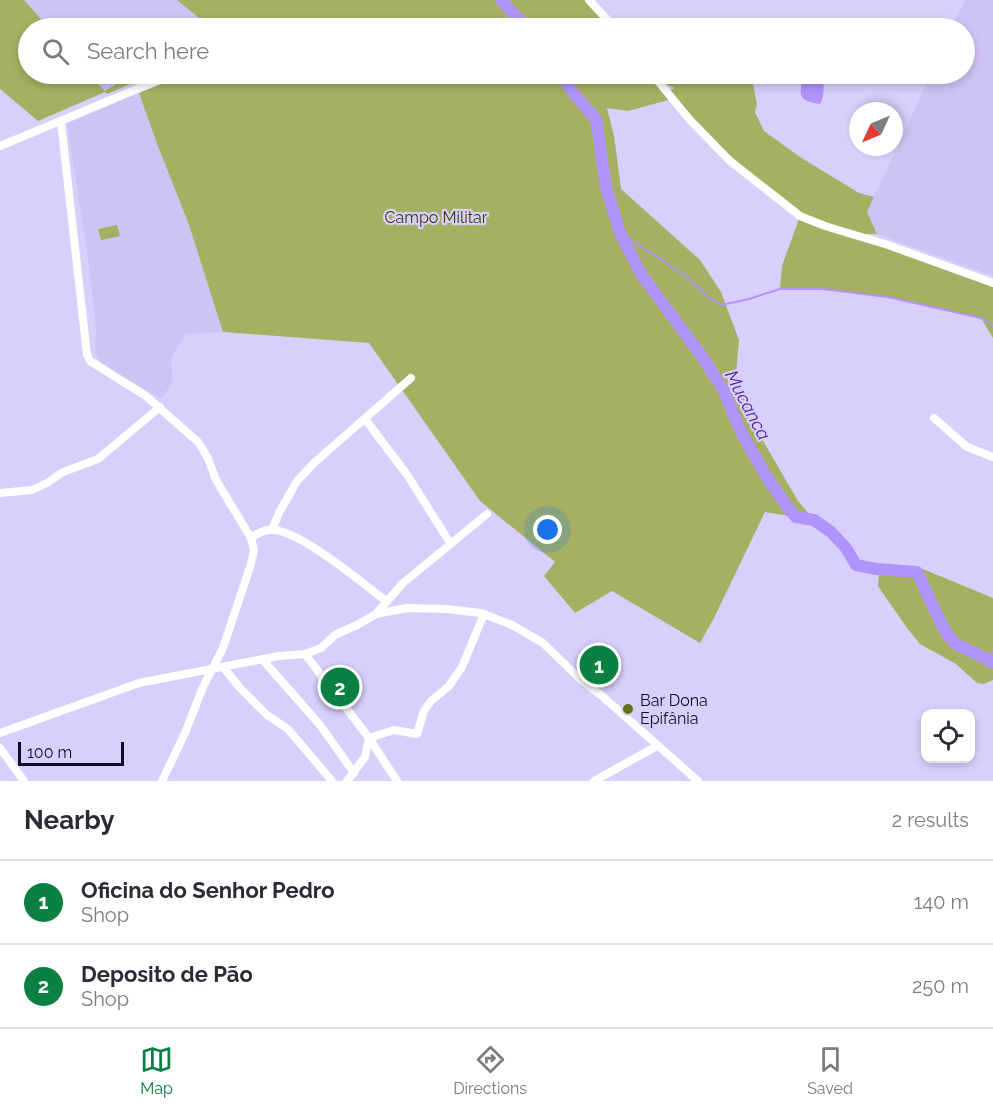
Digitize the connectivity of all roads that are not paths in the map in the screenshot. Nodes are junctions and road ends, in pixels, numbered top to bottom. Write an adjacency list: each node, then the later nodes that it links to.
1 (589, 0): 2 (street)
2 (606, 18)
3 (150, 84): 5 (street)
4 (660, 84): 7 (street)
5 (61, 122): 6 (street); 9 (street)
6 (0, 146)
7 (993, 283)
8 (411, 378): 11 (street)
9 (160, 407): 13 (street); 16 (street)
10 (934, 418): 12 (street)
11 (365, 419): 15 (street); 17 (street)
12 (993, 457)
13 (0, 493)
14 (487, 514): 17 (street)
15 (272, 530): 16 (street); 18 (street)
16 (251, 538): 24 (street)
17 (450, 543): 18 (street)
18 (386, 601): 19 (street)
19 (376, 614): 20 (street); 21 (street)
20 (484, 614): 26 (street); 27 (street)
21 (305, 654): 22 (street); 26 (street)
22 (262, 659): 23 (street); 29 (street)
23 (223, 667): 24 (street); 32 (street)
24 (212, 668): 25 (street); 31 (street)
25 (0, 733)
26 (369, 738): 29 (street); 34 (street)
27 (657, 746): 35 (street); 36 (street)
28 (0, 748): 30 (street)
29 (354, 772): 33 (street)
30 (24, 781)
31 (162, 781)
32 (332, 781)
33 (347, 781)
34 (397, 781)
35 (594, 781)
36 (698, 781)

